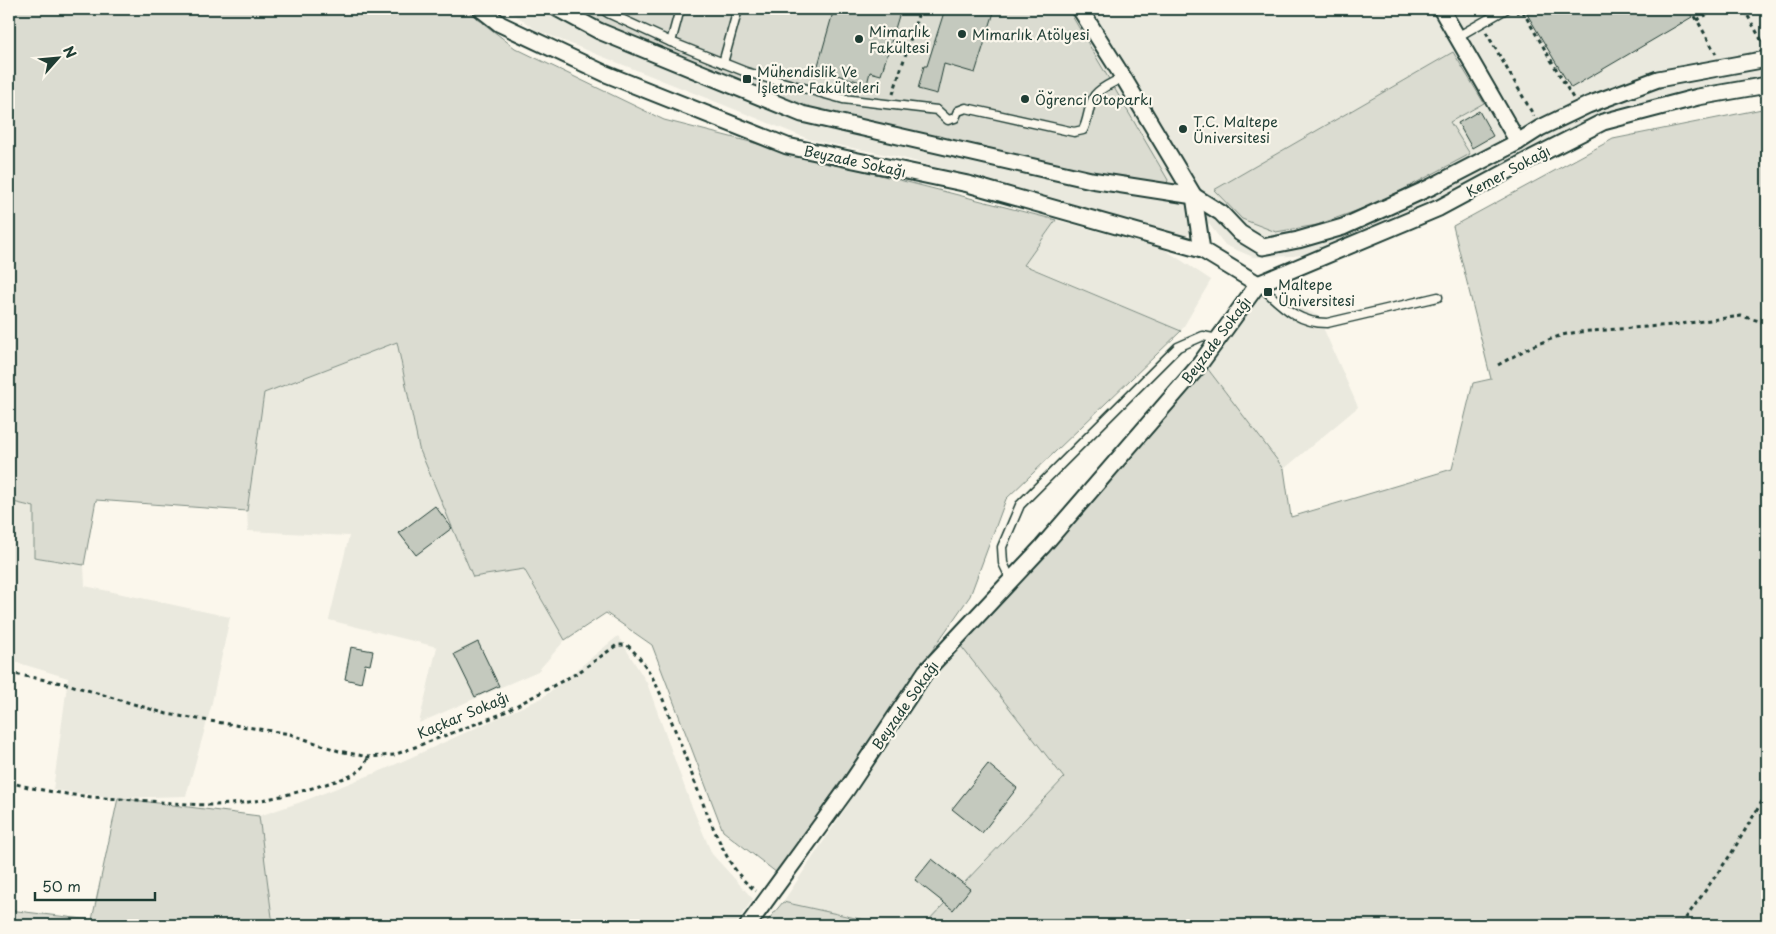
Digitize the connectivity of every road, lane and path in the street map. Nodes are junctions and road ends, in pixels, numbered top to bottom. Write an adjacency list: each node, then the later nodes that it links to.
1 (481, 9): 31 (street, Beyzade Sokağı)
2 (558, 9): 30 (street)
3 (602, 9): 13 (lane)
4 (680, 9): 19 (lane)
5 (738, 9): 22 (lane)
6 (920, 9): 26 (path)
7 (1080, 9): 24 (street)
8 (1441, 9): 18 (street)
9 (1506, 9): 18 (lane)
10 (1691, 9): 15 (path)
11 (1717, 9): 15 (path)
12 (1744, 9): 20 (path)
13 (615, 12): 19 (lane)
14 (1515, 14): 27 (path)
15 (1697, 20): 23 (path)
16 (1493, 27): 17 (path)
17 (1485, 31): 18 (path); 28 (path)
18 (1459, 40): 29 (street)
19 (670, 42): 22 (lane)
20 (1767, 50)
21 (1767, 58): 23 (street)
22 (723, 63): 26 (lane)
23 (1724, 67): 27 (street)
24 (1123, 77): 26 (lane); 30 (street)
25 (1767, 85): 32 (street, Kemer Sokağı)
26 (890, 105)
27 (1579, 109): 28 (street)
28 (1540, 128): 29 (street)
29 (1518, 142): 30 (street)
30 (1194, 196): 31 (street)
31 (1202, 250): 32 (street, Beyzade Sokağı)
32 (1258, 284): 33 (lane); 35 (street, Beyzade Sokağı)
33 (1438, 297)
34 (1767, 323): 36 (path)
35 (1218, 339): 37 (street, Beyzade Sokağı); 37 (lane)
36 (1498, 365)
37 (1011, 580): 42 (street, Beyzade Sokağı)
38 (9, 673): 39 (path, Kaçkar Sokağı)
39 (368, 757): 40 (path); 42 (path, Kaçkar Sokağı)
40 (9, 782)
41 (1767, 793): 44 (path)
42 (767, 898): 43 (street, Beyzade Sokağı)
43 (748, 925)
44 (1681, 925)

